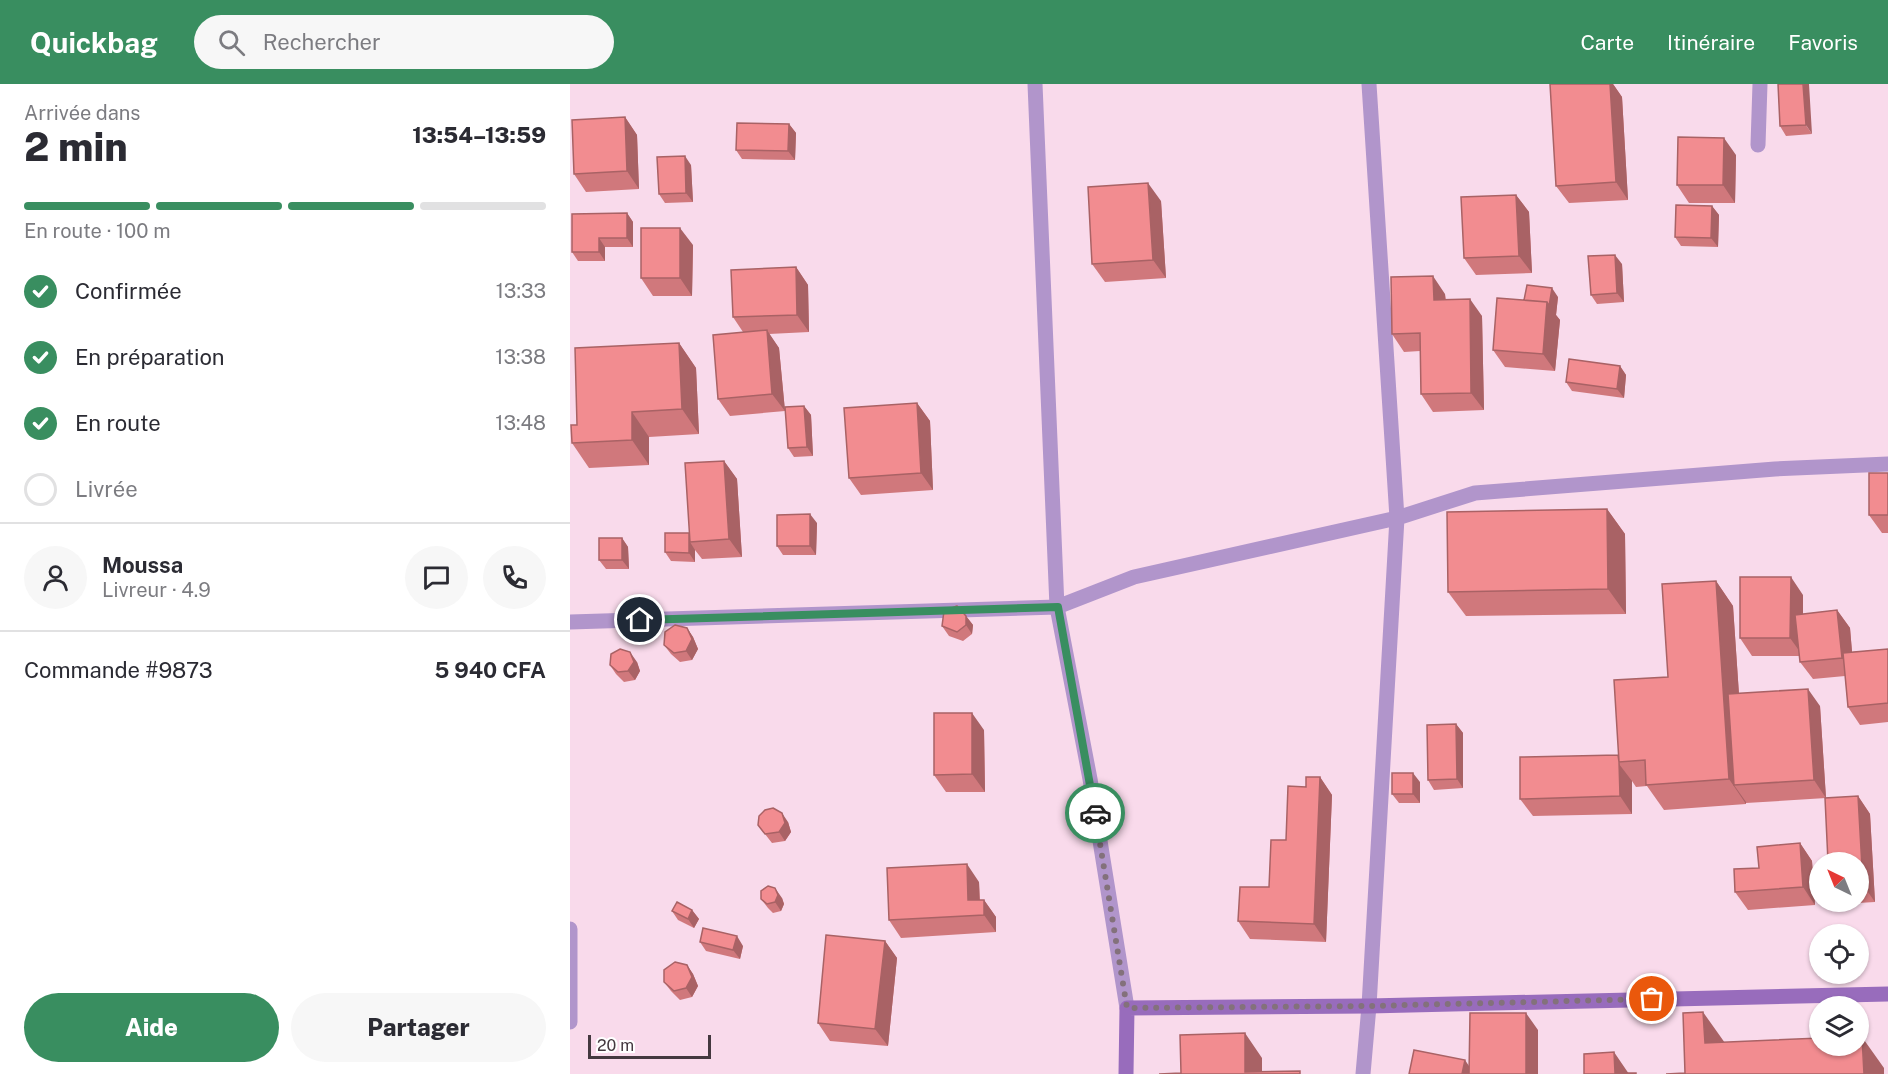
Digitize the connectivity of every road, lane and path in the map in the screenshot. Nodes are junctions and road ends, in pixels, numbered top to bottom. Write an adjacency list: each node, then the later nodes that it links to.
1 (1035, 84): 7 (street)
2 (1369, 84): 6 (street)
3 (1760, 84): 4 (street)
4 (1758, 145)
5 (1888, 464): 6 (street)
6 (1397, 518): 7 (street); 11 (street)
7 (1058, 607): 8 (street); 12 (street)
8 (570, 622)
9 (570, 929): 13 (street)
10 (1888, 994): 11 (street)
11 (1369, 1006): 12 (street); 15 (street)
12 (1127, 1008): 14 (street)
13 (570, 1022)
14 (1126, 1074)
15 (1363, 1074)

